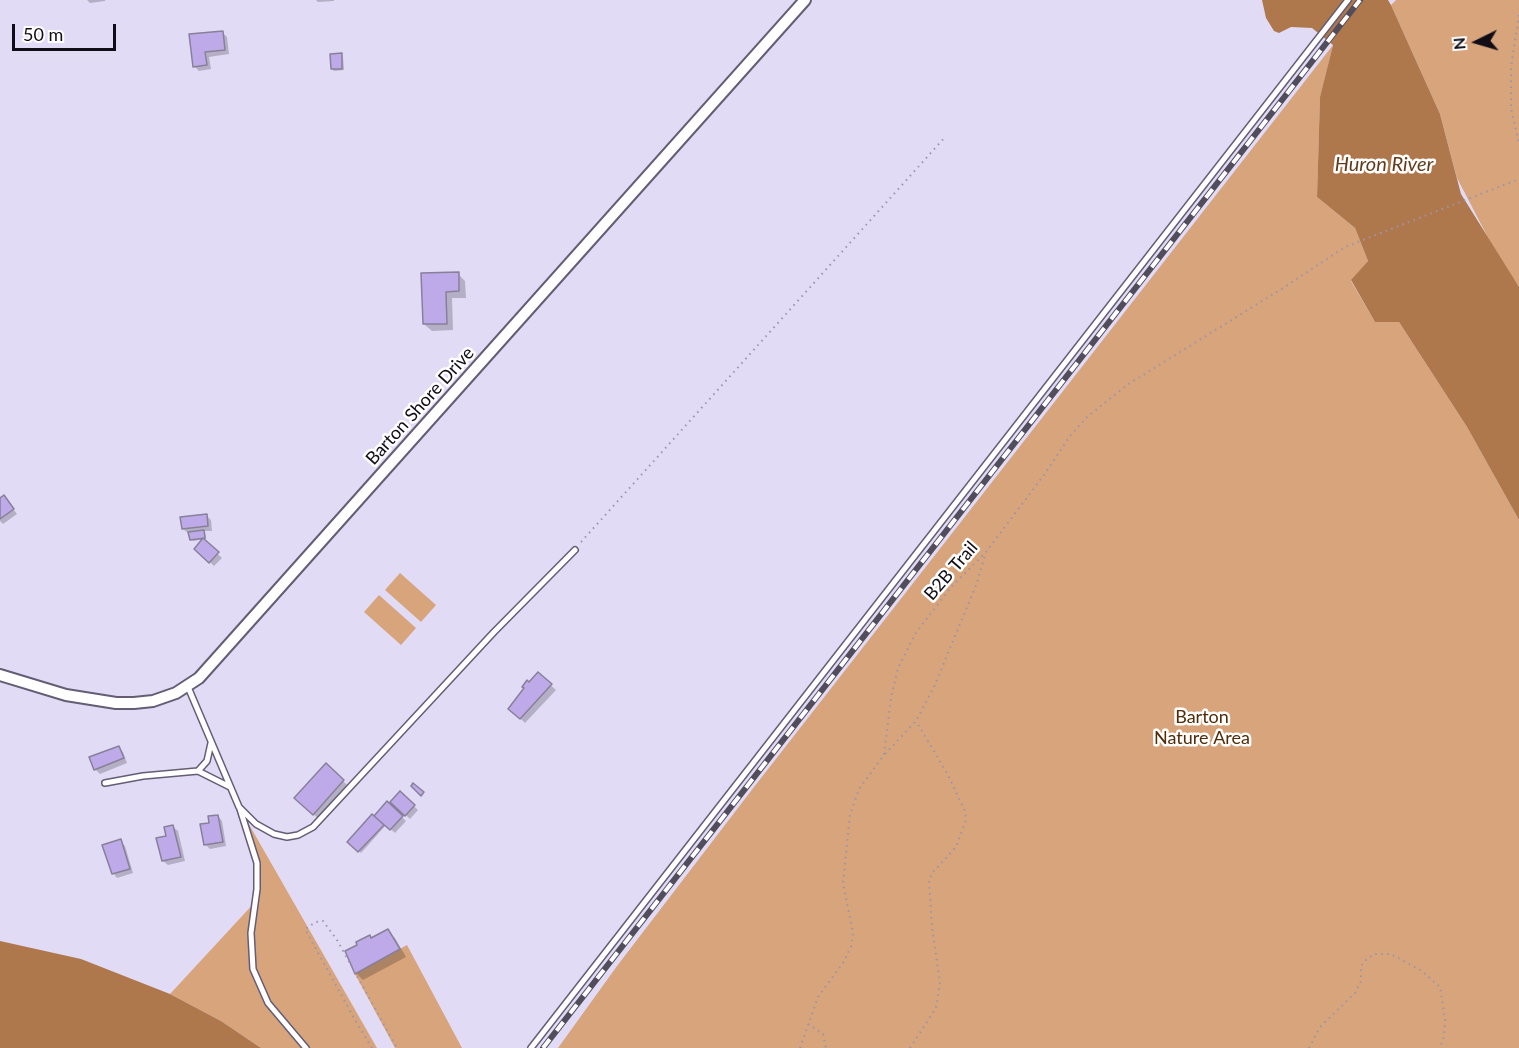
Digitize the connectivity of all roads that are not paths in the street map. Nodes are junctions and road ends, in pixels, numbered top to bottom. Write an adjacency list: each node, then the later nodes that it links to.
1 (805, 0): 5 (street, Barton Shore Drive)
2 (1348, 0): 12 (lane)
3 (574, 550): 10 (lane)
4 (0, 675): 5 (street, Barton Shore Drive)
5 (188, 687): 6 (lane)
6 (211, 741): 7 (lane); 9 (lane)
7 (198, 771): 8 (lane); 9 (lane)
8 (105, 783)
9 (231, 788): 10 (lane)
10 (239, 807): 11 (lane)
11 (306, 1048)
12 (531, 1048)

